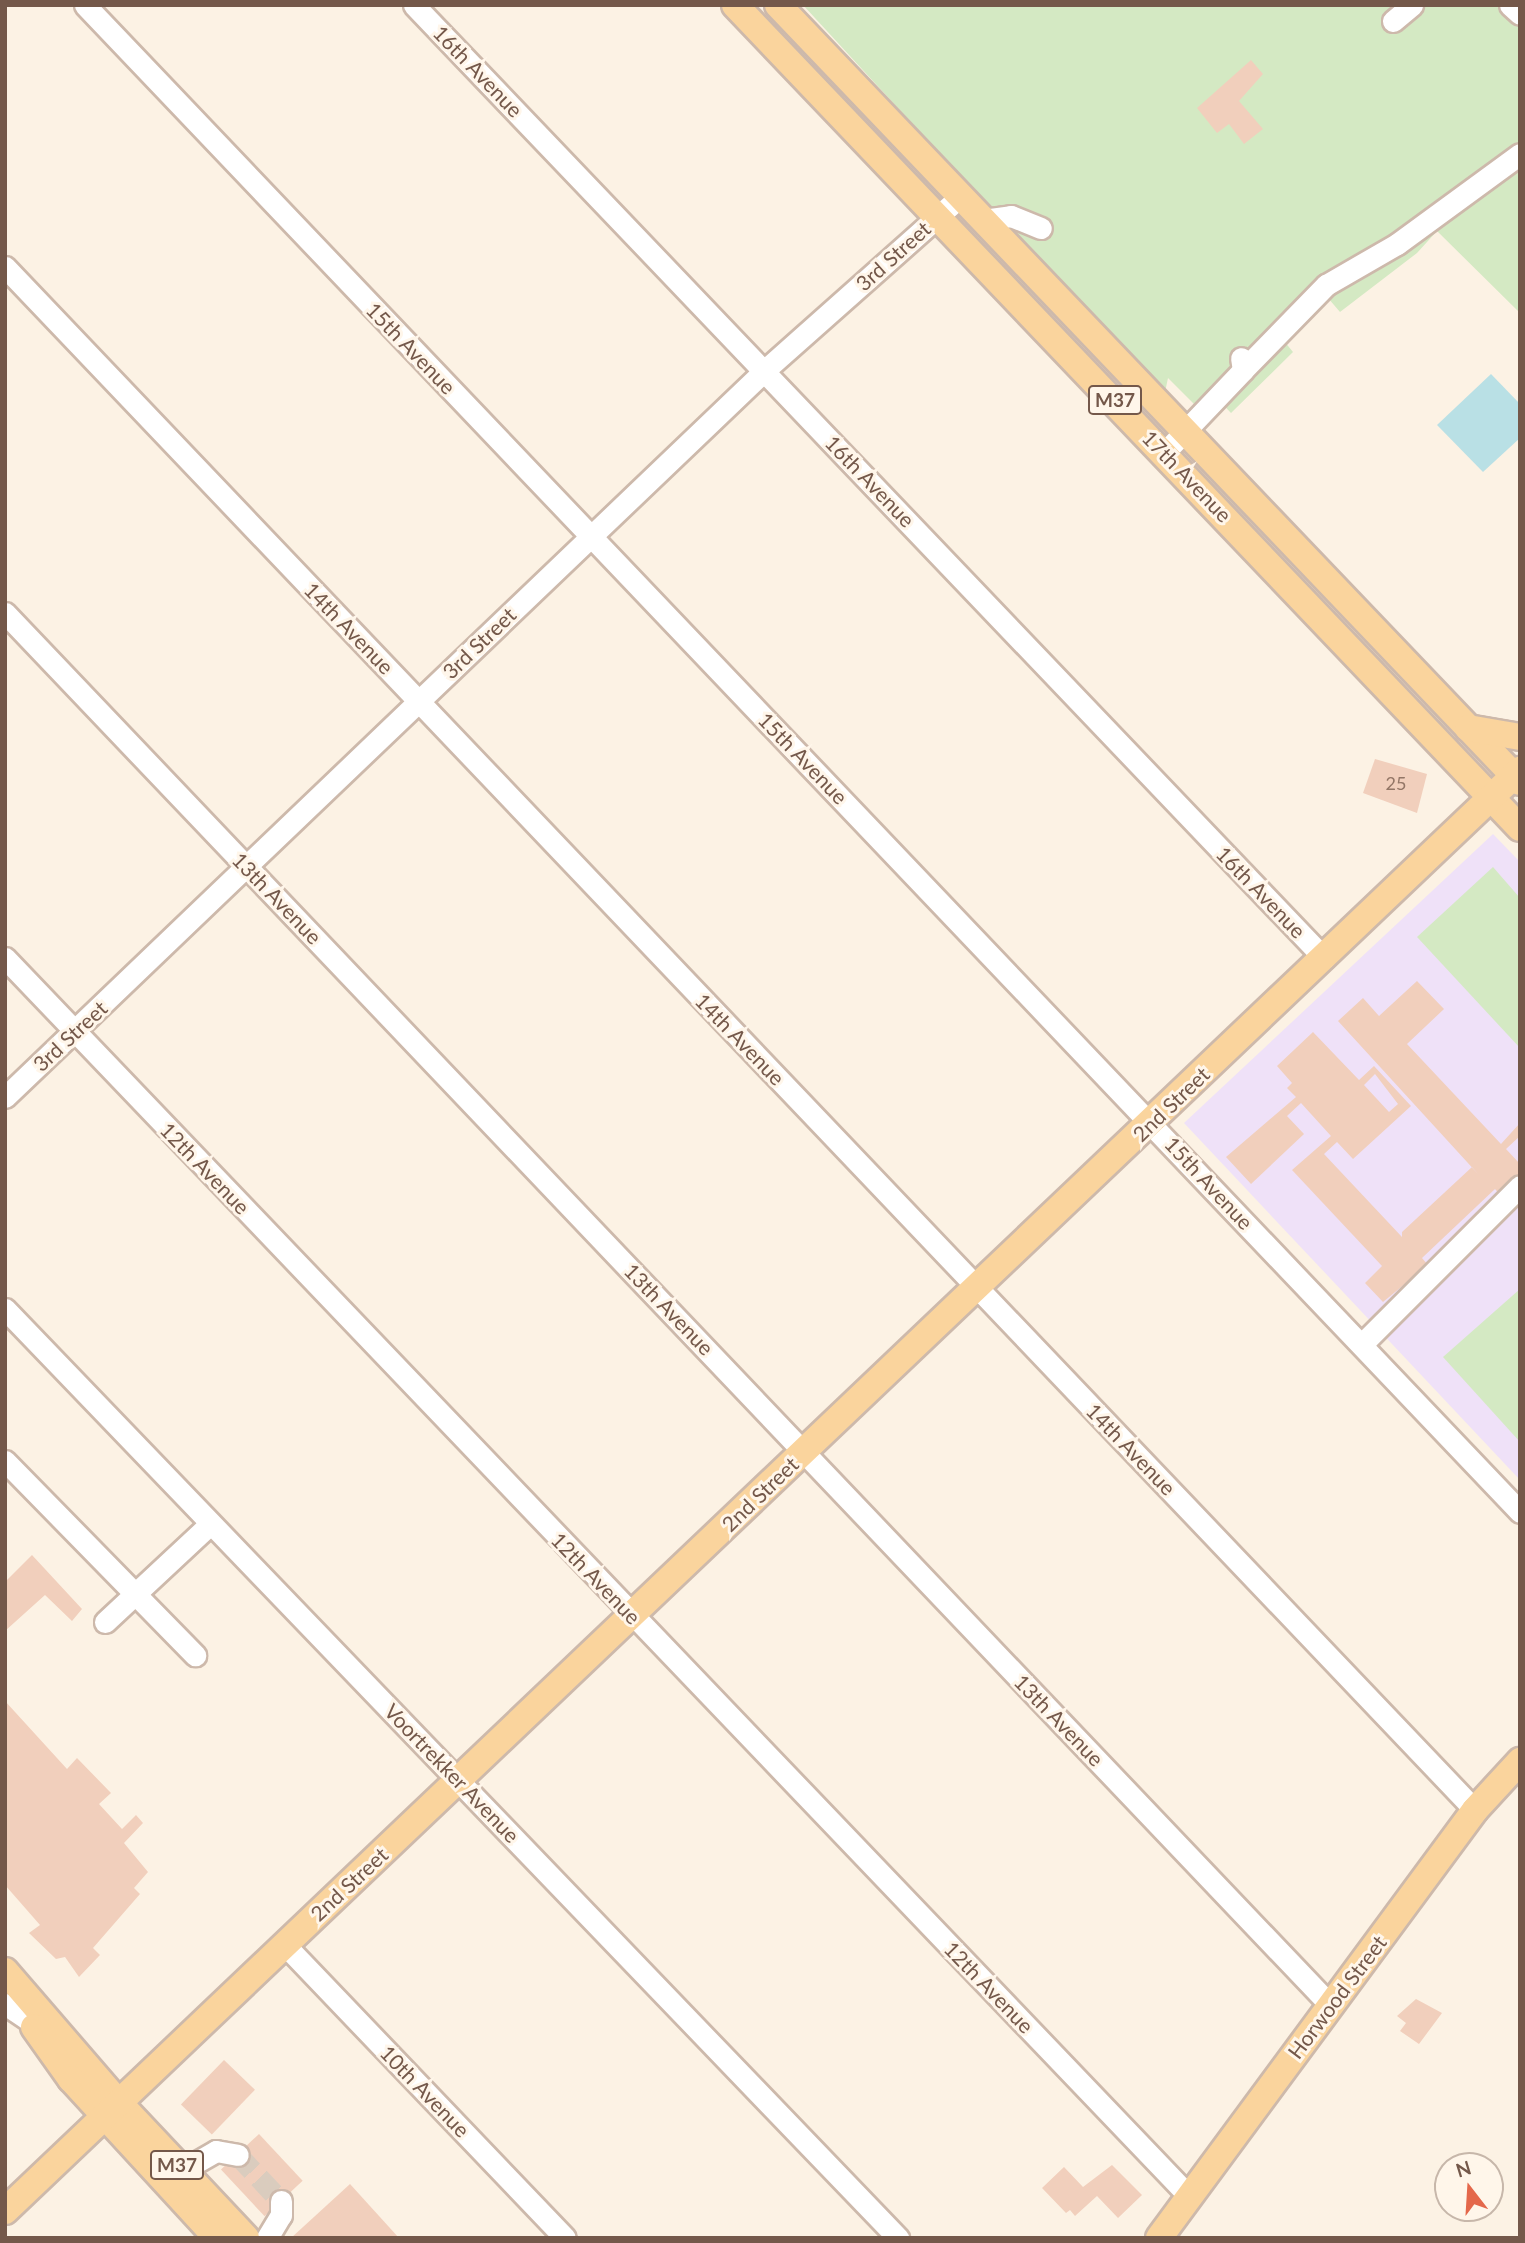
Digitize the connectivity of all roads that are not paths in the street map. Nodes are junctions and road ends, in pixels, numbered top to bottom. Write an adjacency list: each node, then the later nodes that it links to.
1 (85, 5): 17 (street, 15th Avenue)
2 (414, 5): 15 (street, 16th Avenue)
3 (734, 5): 11 (main road, 17th Avenue / M37)
4 (778, 5): 10 (main road, 17th Avenue / M37)
5 (1412, 5): 8 (street)
6 (1510, 5): 7 (street)
7 (1520, 14)
8 (1393, 21)
9 (1520, 154): 16 (street)
10 (960, 197): 11 (street, 3rd Street); 12 (main road, 17th Avenue / M37)
11 (936, 217): 15 (street, 3rd Street); 16 (main road, 17th Avenue / M37)
12 (983, 220): 13 (street); 16 (main road, 17th Avenue / M37)
13 (1041, 228)
14 (5, 267): 19 (street, 14th Avenue)
15 (765, 370): 17 (street, 3rd Street); 27 (street, 16th Avenue)
16 (1175, 444): 20 (main road, 17th Avenue / M37); 23 (main road, 17th Avenue / M37)
17 (592, 537): 19 (street, 3rd Street); 30 (street, 15th Avenue)
18 (5, 613): 25 (street, 13th Avenue)
19 (418, 701): 25 (street, 3rd Street); 32 (street, 14th Avenue)
20 (1467, 728): 21 (main road); 22 (main road, 17th Avenue / M37)
21 (1520, 737)
22 (1518, 776): 23 (main road, 2nd Street)
23 (1492, 798): 24 (main road, 17th Avenue / M37); 27 (main road, 2nd Street)
24 (1520, 828)
25 (247, 866): 28 (street, 3rd Street); 35 (street, 13th Avenue)
26 (5, 958): 28 (street, 12th Avenue)
27 (1324, 958): 30 (main road, 2nd Street)
28 (75, 1031): 29 (street, 3rd Street); 40 (street, 12th Avenue)
29 (5, 1097)
30 (1152, 1122): 32 (main road, 2nd Street); 34 (street, 15th Avenue)
31 (1518, 1194): 34 (street)
32 (976, 1287): 35 (main road, 2nd Street); 45 (street, 14th Avenue)
33 (5, 1309): 38 (street, Voortrekker Avenue)
34 (1362, 1344): 37 (street, 15th Avenue)
35 (804, 1451): 40 (main road, 2nd Street); 49 (street, 13th Avenue)
36 (5, 1461): 39 (street)
37 (1520, 1511)
38 (210, 1524): 39 (street); 44 (street, Voortrekker Avenue)
39 (133, 1594): 41 (street); 42 (street)
40 (632, 1616): 44 (main road, 2nd Street); 53 (street, 12th Avenue)
41 (105, 1622)
42 (195, 1655)
43 (1520, 1761): 45 (main road, Horwood Street)
44 (459, 1781): 46 (main road, 2nd Street); 60 (street, Voortrekker Avenue)
45 (1475, 1810): 49 (main road, Horwood Street)
46 (285, 1945): 50 (main road, 2nd Street); 59 (street, 10th Avenue)
47 (5, 1971): 48 (main road, M37)
48 (19, 2006): 50 (main road, M37)
49 (1331, 2006): 53 (main road, Horwood Street)
50 (112, 2110): 52 (main road, M37); 55 (main road, 2nd Street)
51 (238, 2155): 52 (street)
52 (172, 2175): 56 (main road, M37); 57 (main road, M37)
53 (1189, 2196): 61 (main road, Horwood Street)
54 (281, 2201): 58 (street)
55 (5, 2211)
56 (217, 2238)
57 (246, 2238)
58 (267, 2238)
59 (565, 2238)
60 (898, 2238)
61 (1159, 2238)

